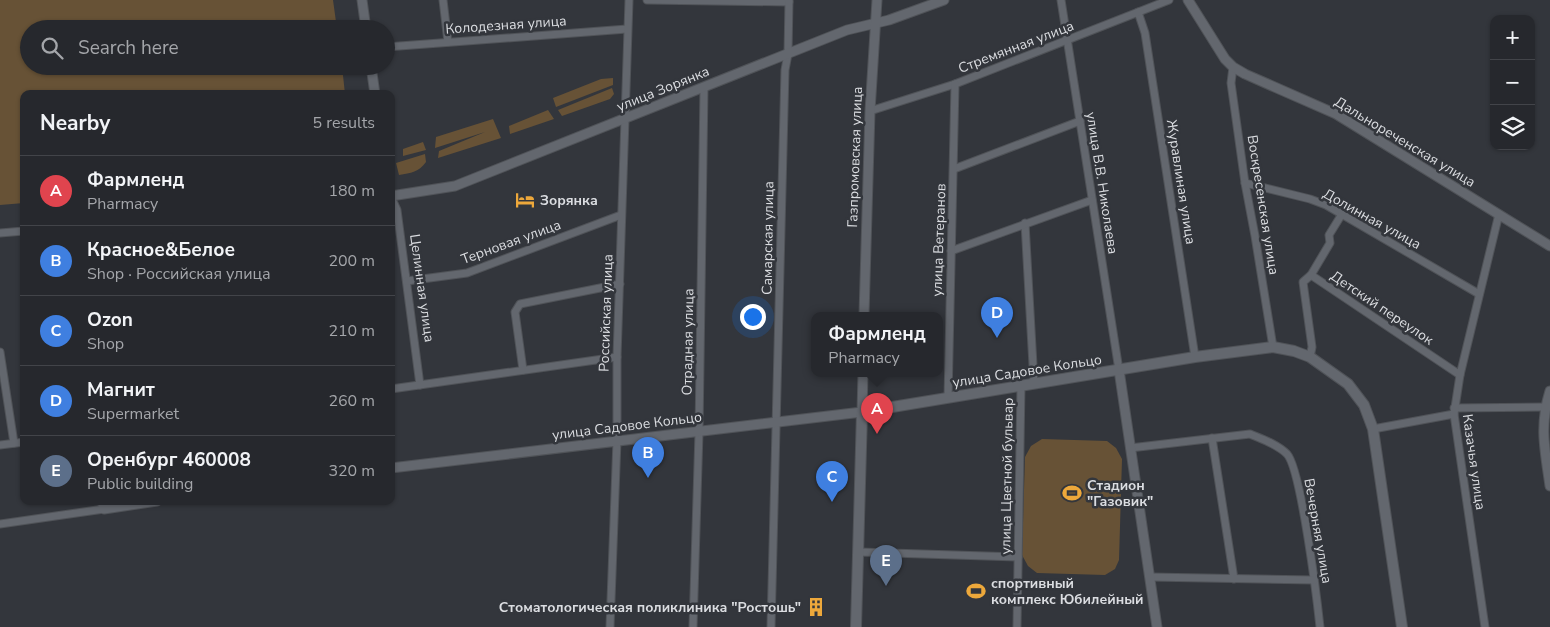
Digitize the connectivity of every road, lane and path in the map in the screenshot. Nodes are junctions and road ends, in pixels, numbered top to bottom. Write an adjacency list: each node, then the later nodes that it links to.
1 (362, 0): 13 (street)
2 (442, 0): 17 (street)
3 (629, 0): 15 (street, Российская улица)
4 (647, 0): 10 (street)
5 (877, 0): 14 (street, Газпромовская улица)
6 (944, 0): 14 (street, улица Зорянка)
7 (1061, 0): 16 (street, улица В.В. Николаева)
8 (1169, 0): 12 (street, Стремянная улица)
9 (1188, 0): 20 (street, Дальнореченская улица)
10 (706, 1): 11 (street)
11 (789, 1): 19 (street, Самарская улица)
12 (1138, 12): 16 (street, Стремянная улица); 49 (street, Журавлиная улица)
13 (365, 20)
14 (874, 24): 19 (street, улица Зорянка); 25 (street, Газпромовская улица)
15 (627, 29): 17 (street, Колодезная улица); 26 (street, Российская улица)
16 (1067, 41): 22 (street, Стремянная улица); 27 (street, улица В.В. Николаева)
17 (448, 42): 18 (street, Колодезная улица)
18 (395, 46)
19 (788, 54): 23 (street, улица Зорянка); 64 (street, Самарская улица)
20 (1233, 67): 29 (street, Воскресенская улица); 34 (street, Дальнореченская улица)
21 (372, 75): 24 (street)
22 (955, 84): 25 (street, Стремянная улица); 28 (street, улица Ветеранов)
23 (704, 87): 26 (street, улица Зорянка); 66 (street, Отрадная улица)
24 (374, 90)
25 (870, 111): 45 (street, Газпромовская улица)
26 (625, 120): 30 (street, улица Зорянка); 35 (street, Российская улица)
27 (1080, 121): 28 (street); 31 (street, улица В.В. Николаева)
28 (954, 169): 40 (street, улица Ветеранов)
29 (1245, 182): 33 (street, Долинная улица); 46 (street, Воскресенская улица)
30 (395, 195)
31 (1092, 200): 36 (street); 52 (street, улица В.В. Николаева)
32 (395, 205): 42 (street, Целинная улица)
33 (1342, 214): 41 (street); 44 (street, Долинная улица)
34 (1499, 214): 39 (street, Дальнореченская улица); 44 (street, Казачья улица)
35 (621, 215): 42 (street, Терновая улица); 43 (street, Российская улица)
36 (1025, 223): 40 (street); 55 (street)
37 (20, 231): 38 (street)
38 (0, 233)
39 (1550, 246)
40 (951, 251): 60 (street, улица Ветеранов)
41 (1311, 275): 50 (street, Детский переулок); 53 (street, Детский переулок)
42 (407, 281): 56 (street, Целинная улица)
43 (620, 284): 48 (street, Российская улица); 51 (street)
44 (1479, 294): 53 (street, Казачья улица)
45 (864, 312)
46 (1273, 347): 49 (main road, улица Садовое Кольцо); 50 (main road, улица Садовое Кольцо)
47 (0, 352): 70 (street)
48 (617, 357): 51 (street); 68 (street, Российская улица)
49 (1195, 357): 52 (main road, улица Садовое Кольцо)
50 (1310, 357): 65 (main road, улица Садовое Кольцо)
51 (523, 370): 56 (street)
52 (1119, 370): 55 (main road, улица Садовое Кольцо); 72 (street)
53 (1460, 375): 62 (street, Казачья улица)
54 (863, 377): 63 (street)
55 (1034, 383): 57 (main road, улица Садовое Кольцо)
56 (420, 385): 58 (street)
57 (1021, 385): 60 (main road, улица Садовое Кольцо); 78 (street, улица Цветной бульвар)
58 (395, 388)
59 (1550, 391): 61 (street)
60 (948, 398): 63 (main road, улица Садовое Кольцо)
61 (1545, 407): 62 (street); 74 (street)
62 (1454, 411): 65 (street); 90 (street, Казачья улица)
63 (862, 412): 64 (street, улица Садовое Кольцо); 77 (main road)
64 (776, 421): 66 (street, улица Садовое Кольцо); 84 (street, Самарская улица)
65 (1373, 430): 89 (main road, улица Садовое Кольцо)
66 (698, 432): 68 (street, улица Садовое Кольцо); 83 (street, Отрадная улица)
67 (1212, 438): 72 (street, Вечерняя улица); 80 (street); 81 (street, Вечерняя улица)
68 (617, 440): 73 (street, улица Садовое Кольцо); 82 (street, Российская улица)
69 (20, 442): 70 (street)
70 (14, 443): 71 (street)
71 (0, 445)
72 (1130, 448): 79 (street)
73 (395, 468)
74 (1550, 486)
75 (103, 505): 76 (street)
76 (0, 524)
77 (859, 552): 78 (street); 85 (main road)
78 (1018, 557): 86 (street, улица Цветной бульвар)
79 (1150, 577): 80 (street); 87 (street)
80 (1234, 579): 81 (street)
81 (1314, 580): 88 (street, Вечерняя улица)
82 (610, 627)
83 (693, 627)
84 (771, 627)
85 (856, 627)
86 (1017, 627)
87 (1156, 627)
88 (1320, 627)
89 (1402, 627)
90 (1486, 627)

